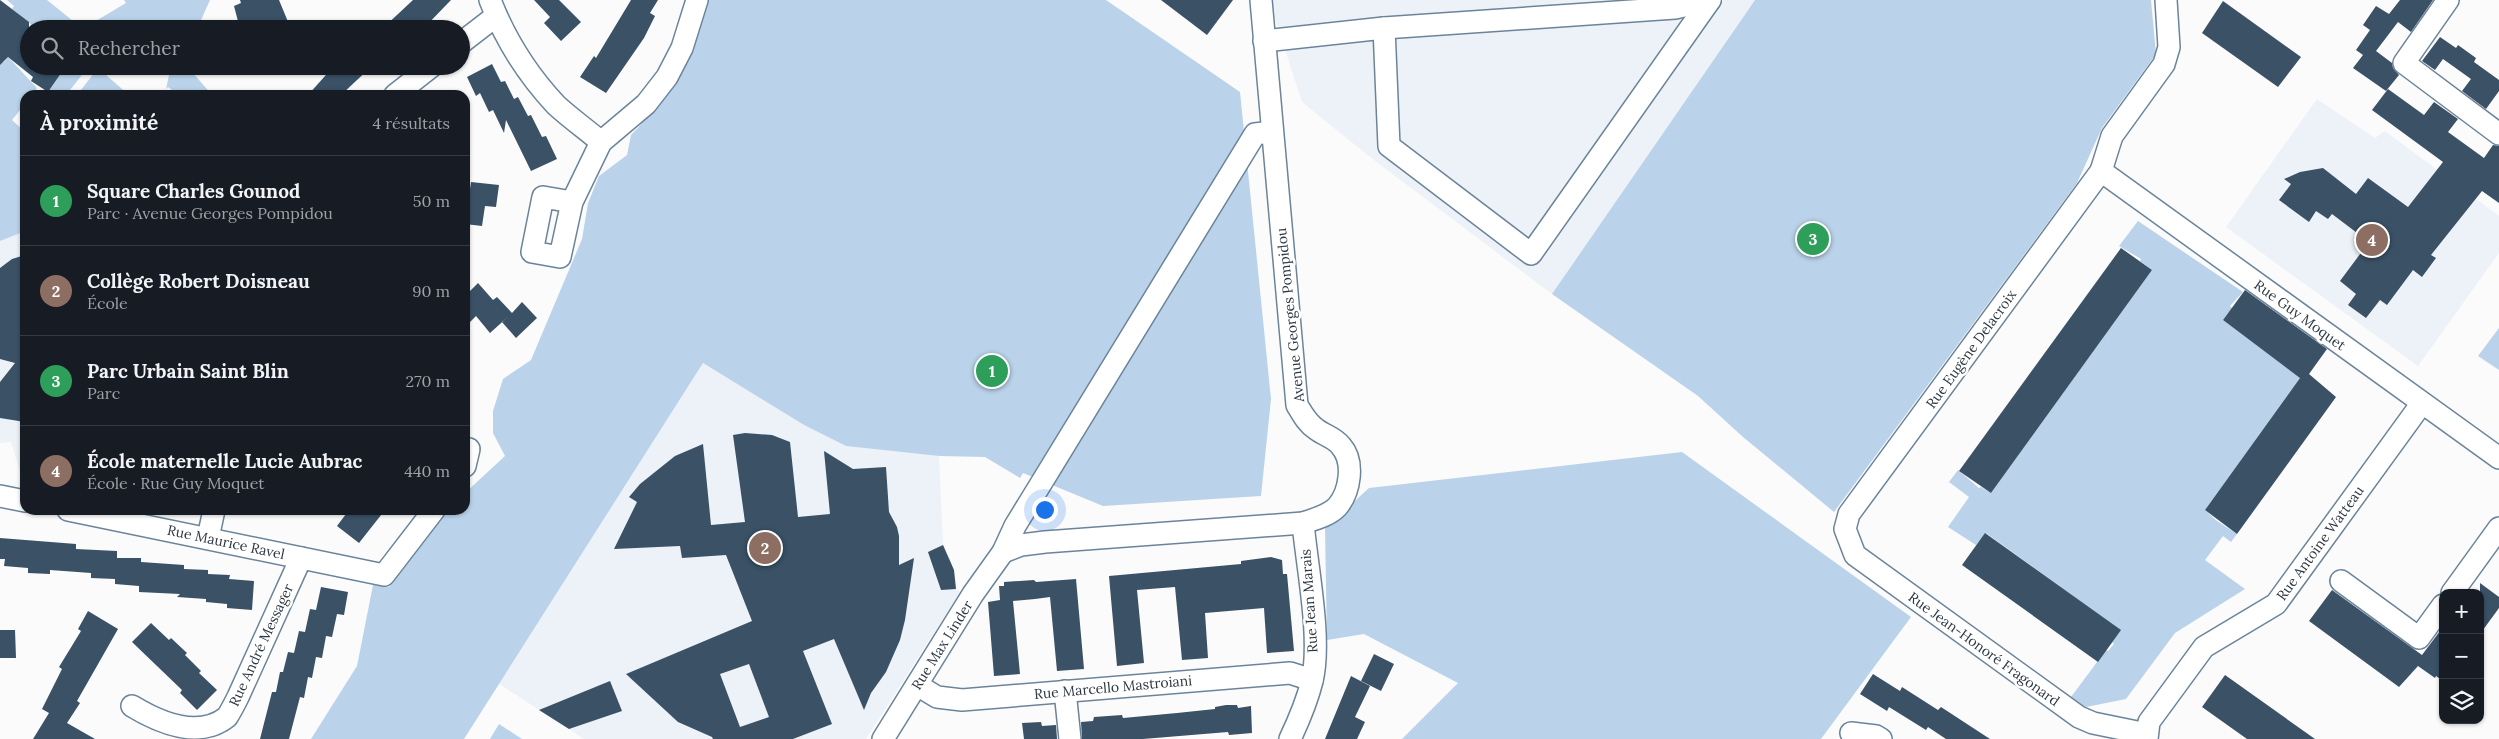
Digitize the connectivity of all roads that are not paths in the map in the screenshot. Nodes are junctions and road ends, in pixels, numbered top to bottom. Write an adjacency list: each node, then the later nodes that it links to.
1 (697, 0): 14 (street)
2 (1261, 0): 9 (street, Avenue Georges Pompidou)
3 (1710, 0): 7 (street); 7 (street)
4 (2166, 0): 15 (street)
5 (2448, 0): 13 (street)
6 (493, 8): 8 (street); 14 (street)
7 (1384, 28): 9 (street)
8 (470, 33)
9 (1264, 41): 12 (street, Avenue Georges Pompidou)
10 (421, 75): 11 (street)
11 (402, 90)
12 (1272, 132): 24 (street, Avenue Georges Pompidou); 28 (street, Rue Max Linder)
13 (2499, 134)
14 (601, 142): 16 (street)
15 (2102, 171): 17 (street, Rue Guy Moquet); 26 (street, Rue Eugène Delacroix)
16 (572, 202)
17 (2422, 402): 18 (street, Rue Guy Moquet); 38 (street, Rue Antoine Watteau)
18 (2498, 454)
19 (0, 496): 20 (street)
20 (20, 500)
21 (93, 515): 27 (street, Rue Maurice Ravel)
22 (213, 515): 27 (street)
23 (430, 515): 29 (street, Rue Maurice Ravel)
24 (1303, 523): 28 (street, Avenue Georges Pompidou); 33 (street, Rue Jean Marais)
25 (2499, 528): 31 (street)
26 (1845, 529): 38 (street, Rue Jean-Honoré Fragonard)
27 (208, 538): 29 (street, Rue Maurice Ravel)
28 (1003, 552): 34 (street, Rue Max Linder)
29 (301, 558): 36 (street, Rue André Messager)
30 (2341, 581): 32 (street)
31 (2455, 589)
32 (2439, 610)
33 (1312, 680): 35 (street, Rue Marcello Mastroiani); 41 (street, Rue Jean Marais)
34 (917, 686): 35 (street, Rue Marcello Mastroiani); 39 (street, Rue Max Linder)
35 (1065, 691): 40 (street)
36 (132, 706)
37 (1851, 733): 42 (street)
38 (2147, 736)
39 (883, 739)
40 (1070, 739)
41 (1290, 739)
42 (1881, 739)

